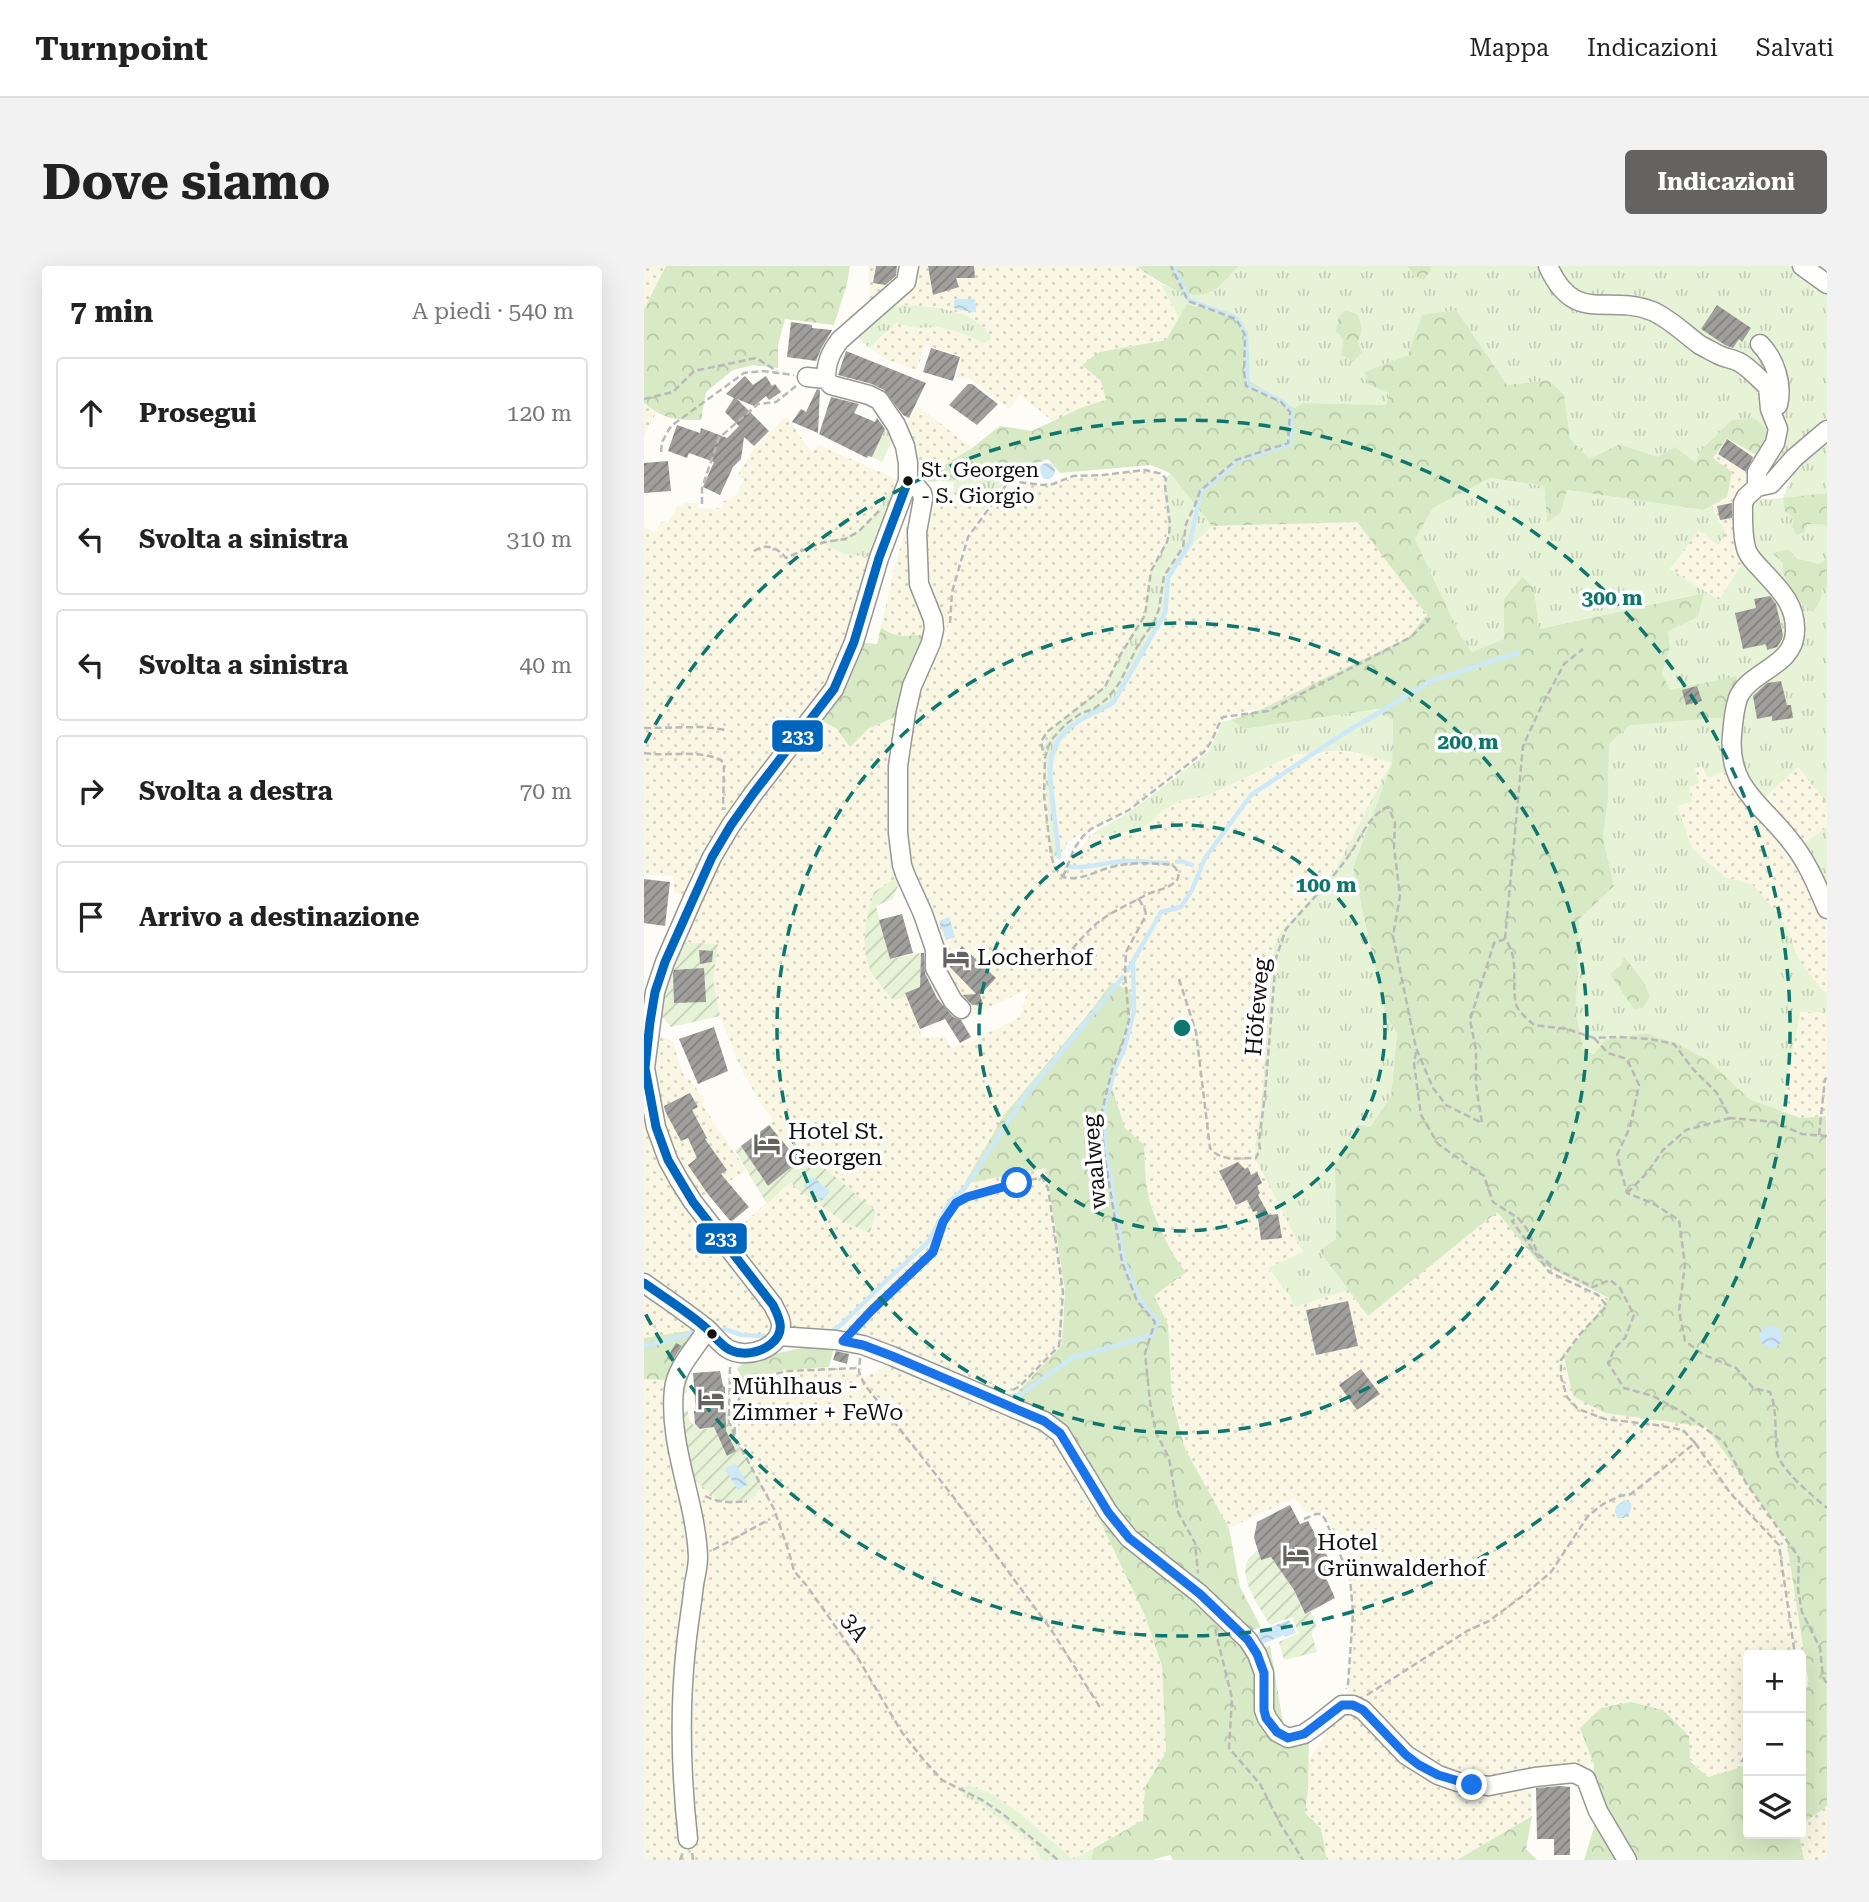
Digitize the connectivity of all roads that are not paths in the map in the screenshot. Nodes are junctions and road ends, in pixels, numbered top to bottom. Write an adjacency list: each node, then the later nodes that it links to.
1 (909, 266): 7 (street)
2 (1548, 266): 8 (street)
3 (1802, 266): 4 (street)
4 (1827, 284)
5 (1760, 344): 8 (street)
6 (807, 377): 7 (street)
7 (826, 379): 10 (street)
8 (1775, 418): 11 (street)
9 (1827, 430): 11 (street)
10 (908, 481): 13 (street); 14 (street)
11 (1757, 487): 12 (street)
12 (1827, 909)
13 (961, 1009)
14 (645, 1075): 17 (street)
15 (644, 1283): 16 (street)
16 (707, 1329): 17 (street); 18 (street)
17 (779, 1335): 19 (street)
18 (688, 1839)
19 (1627, 1860)

